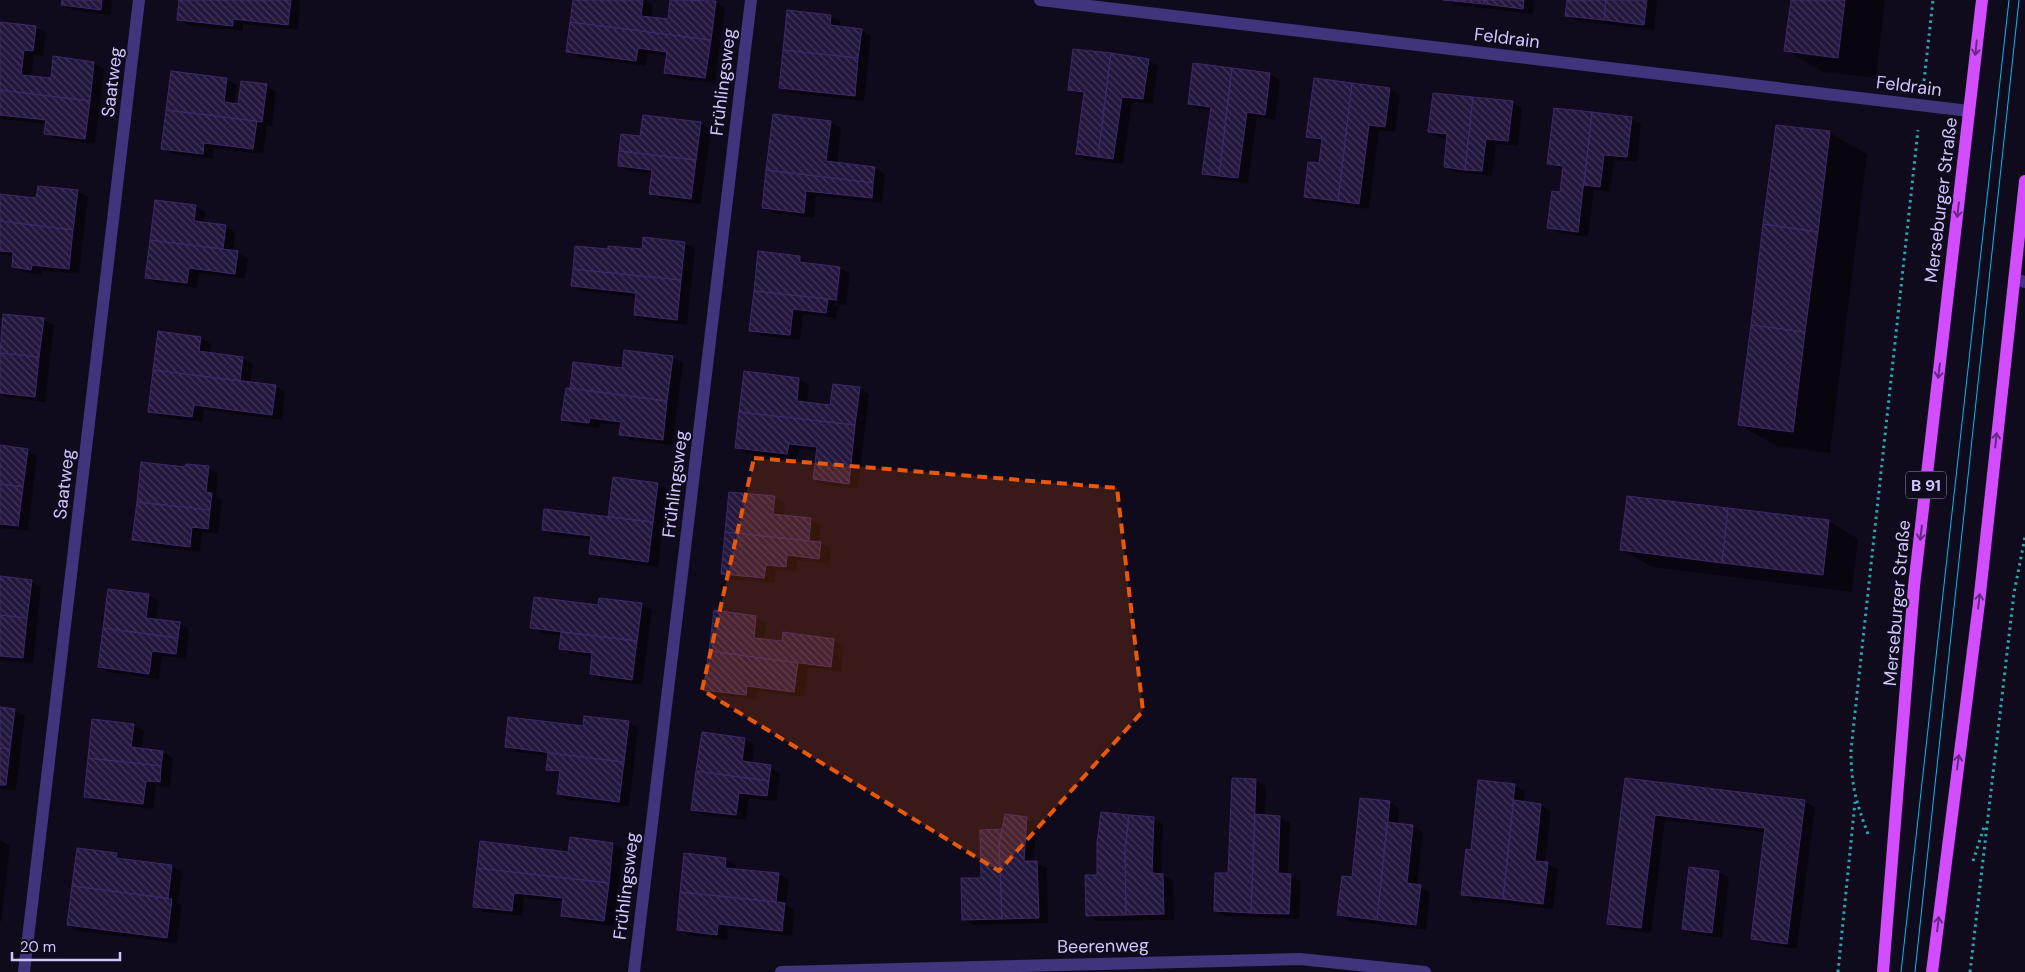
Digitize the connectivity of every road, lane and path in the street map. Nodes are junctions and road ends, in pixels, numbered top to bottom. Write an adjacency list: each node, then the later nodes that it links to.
1 (139, 0): 11 (street, Saatweg)
2 (751, 0): 12 (street, Frühlingsweg)
3 (1040, 0): 6 (street, Feldrain)
4 (1933, 0): 6 (path)
5 (1982, 0): 7 (main road, Merseburger Straße / B 91, one-way to 7)
6 (1921, 105): 7 (street, Feldrain); 15 (path)
7 (1969, 111): 16 (main road, Merseburger Straße / B 91, one-way to 16)
8 (2025, 181): 9 (main road)
9 (2019, 281): 17 (main road, one-way to 9)
10 (2025, 538): 18 (path)
11 (24, 972)
12 (634, 972)
13 (780, 972): 14 (street, Beerenweg)
14 (1425, 972)
15 (1838, 972)
16 (1883, 972)
17 (1932, 972)
18 (1970, 972)

